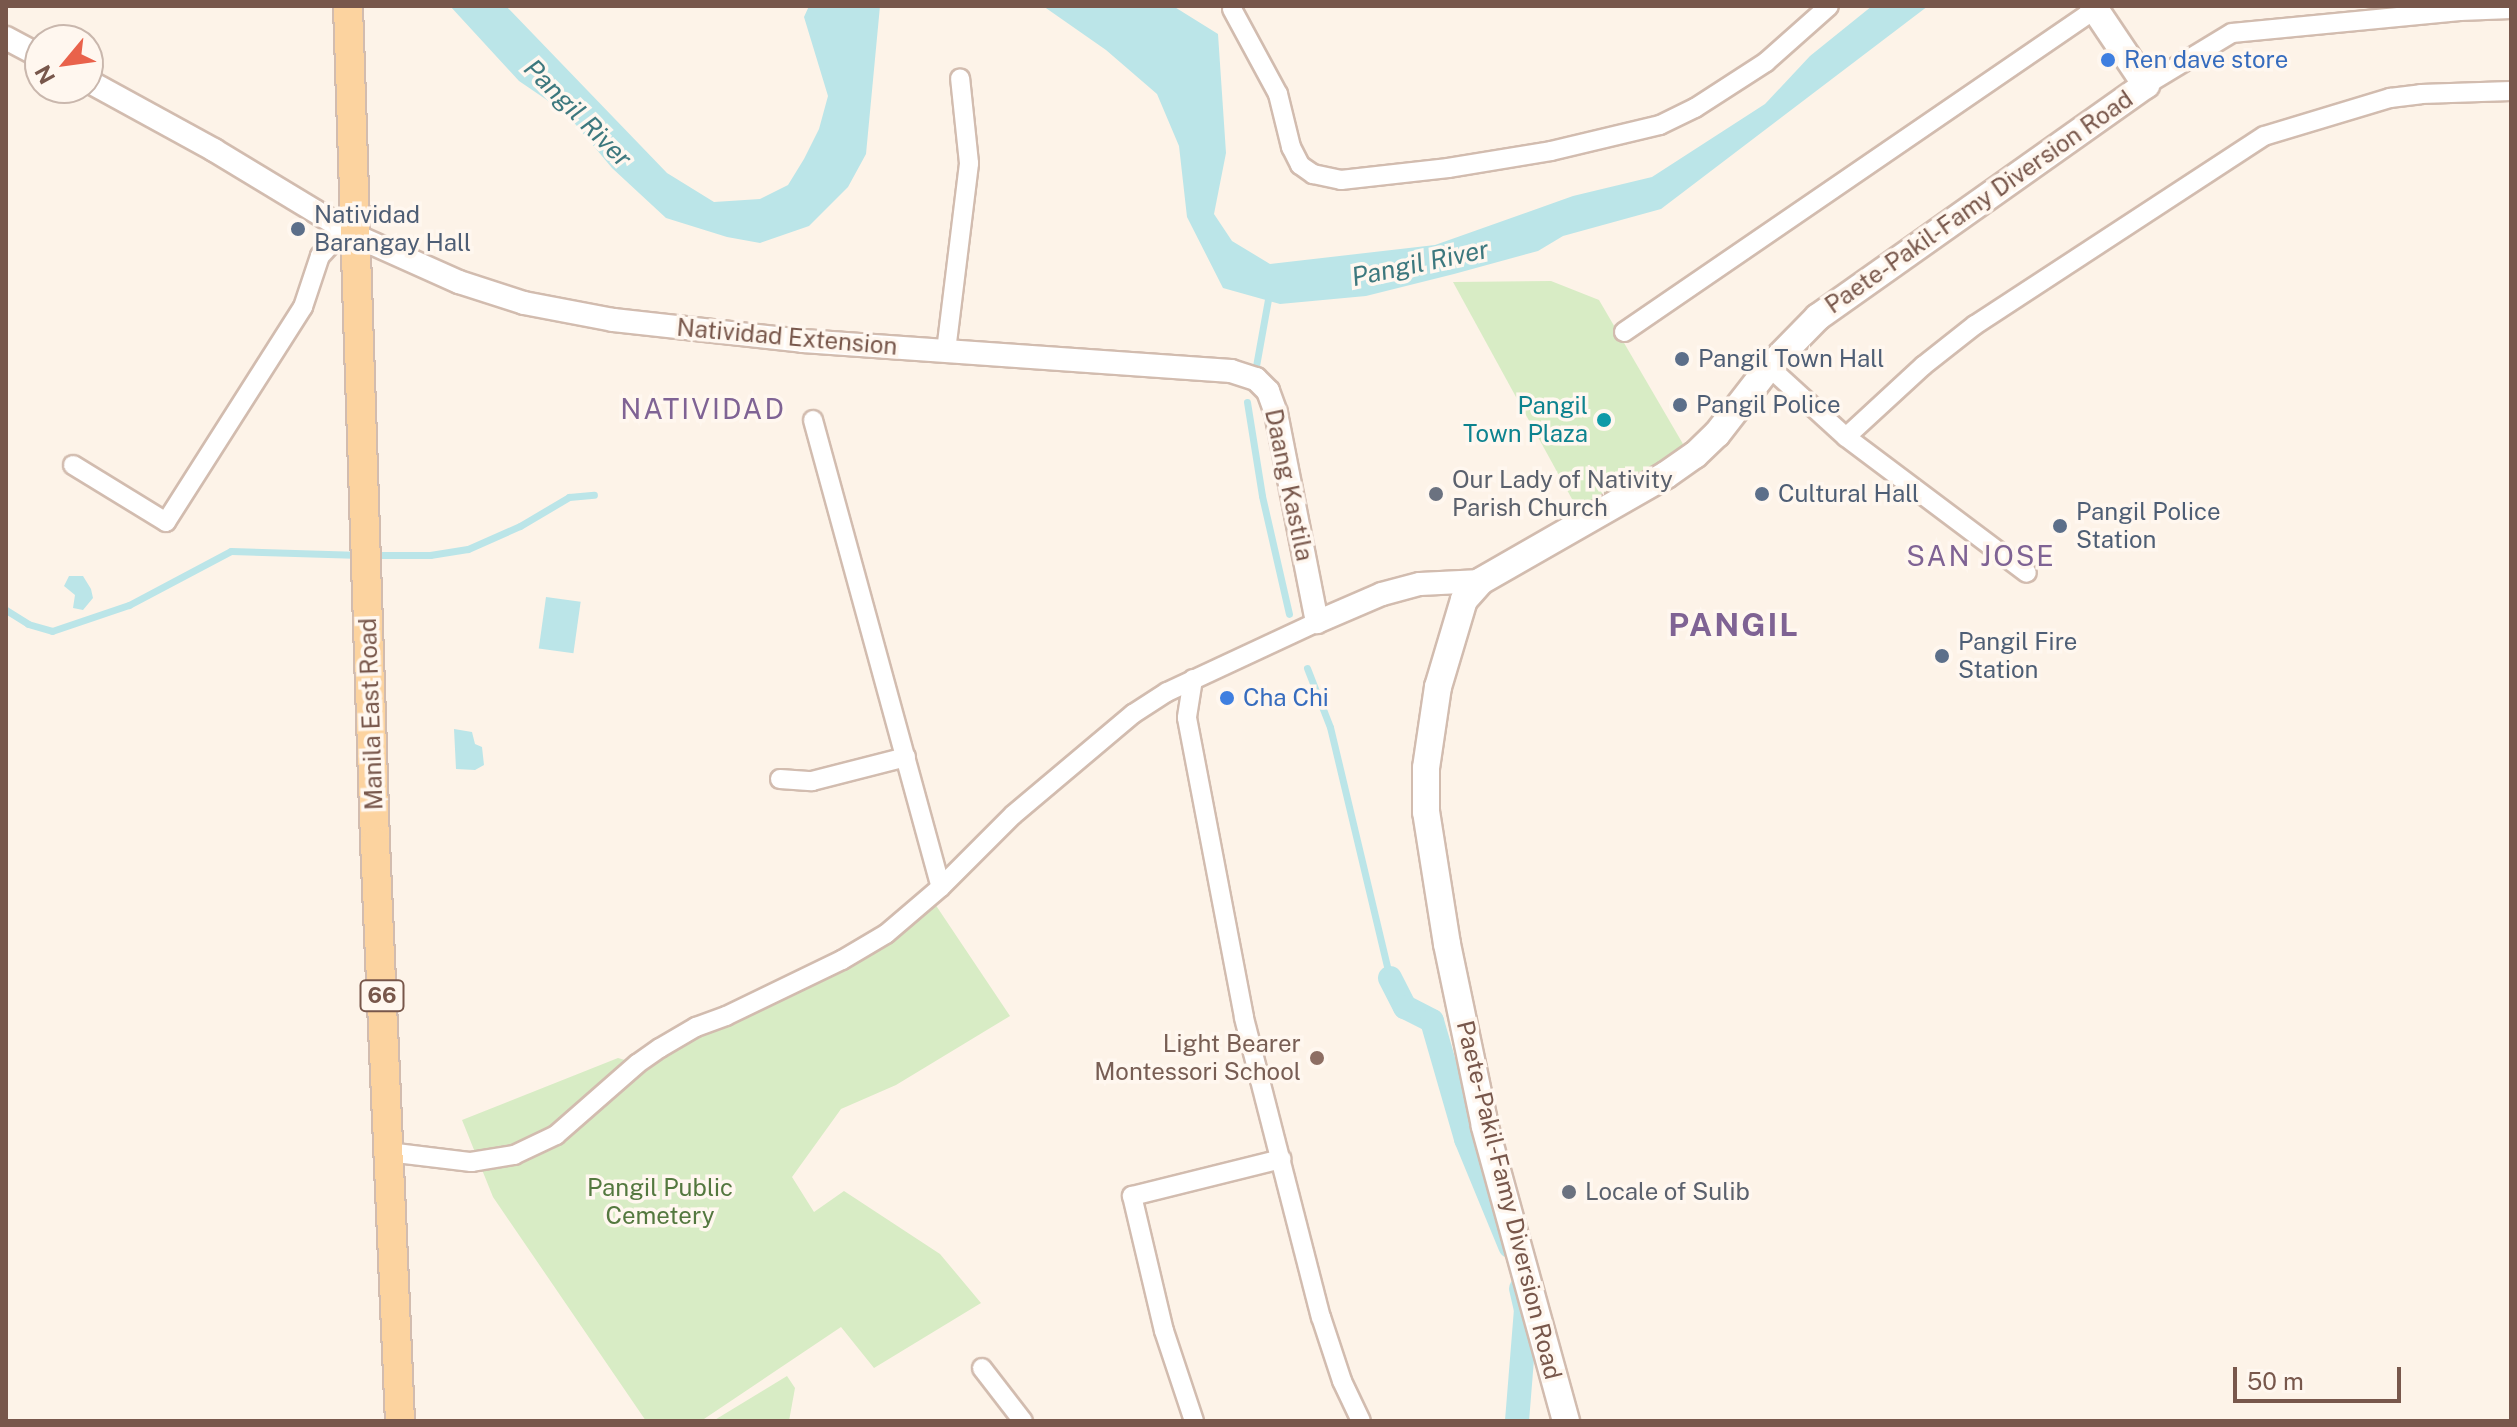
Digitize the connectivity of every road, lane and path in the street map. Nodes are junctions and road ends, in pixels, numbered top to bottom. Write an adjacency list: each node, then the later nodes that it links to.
1 (348, 6): 12 (main road, Manila East Road / 66)
2 (1829, 6): 4 (street)
3 (2096, 7): 9 (main road); 13 (street)
4 (1232, 9)
5 (2511, 9): 9 (street)
6 (6, 38): 7 (street)
7 (24, 48)
8 (960, 78): 14 (street)
9 (2146, 85): 15 (main road, Paete-Pakil-Famy Diversion Road)
10 (104, 90): 12 (street, Natividad Extension)
11 (2511, 91): 18 (street)
12 (356, 236): 14 (street, Natividad Extension); 19 (street); 27 (main road, Manila East Road / 66)
13 (1624, 332)
14 (946, 351): 16 (street, Natividad Extension)
15 (1769, 367): 18 (street); 21 (main road, Paete-Pakil-Famy Diversion Road)
16 (1231, 371): 22 (street, Daang Kastila)
17 (813, 420): 24 (street)
18 (1846, 437): 20 (street)
19 (73, 465)
20 (2027, 573)
21 (1481, 581): 22 (street); 34 (main road, Paete-Pakil-Famy Diversion Road)
22 (1317, 622): 23 (street)
23 (1193, 679): 26 (street); 28 (street)
24 (906, 757): 25 (street); 26 (street)
25 (780, 779)
26 (941, 887): 27 (street)
27 (388, 1152): 30 (main road, Manila East Road / 66)
28 (1281, 1159): 32 (street); 33 (street)
29 (982, 1368): 31 (street)
30 (400, 1421)
31 (1023, 1421)
32 (1194, 1421)
33 (1361, 1421)
34 (1566, 1421)

